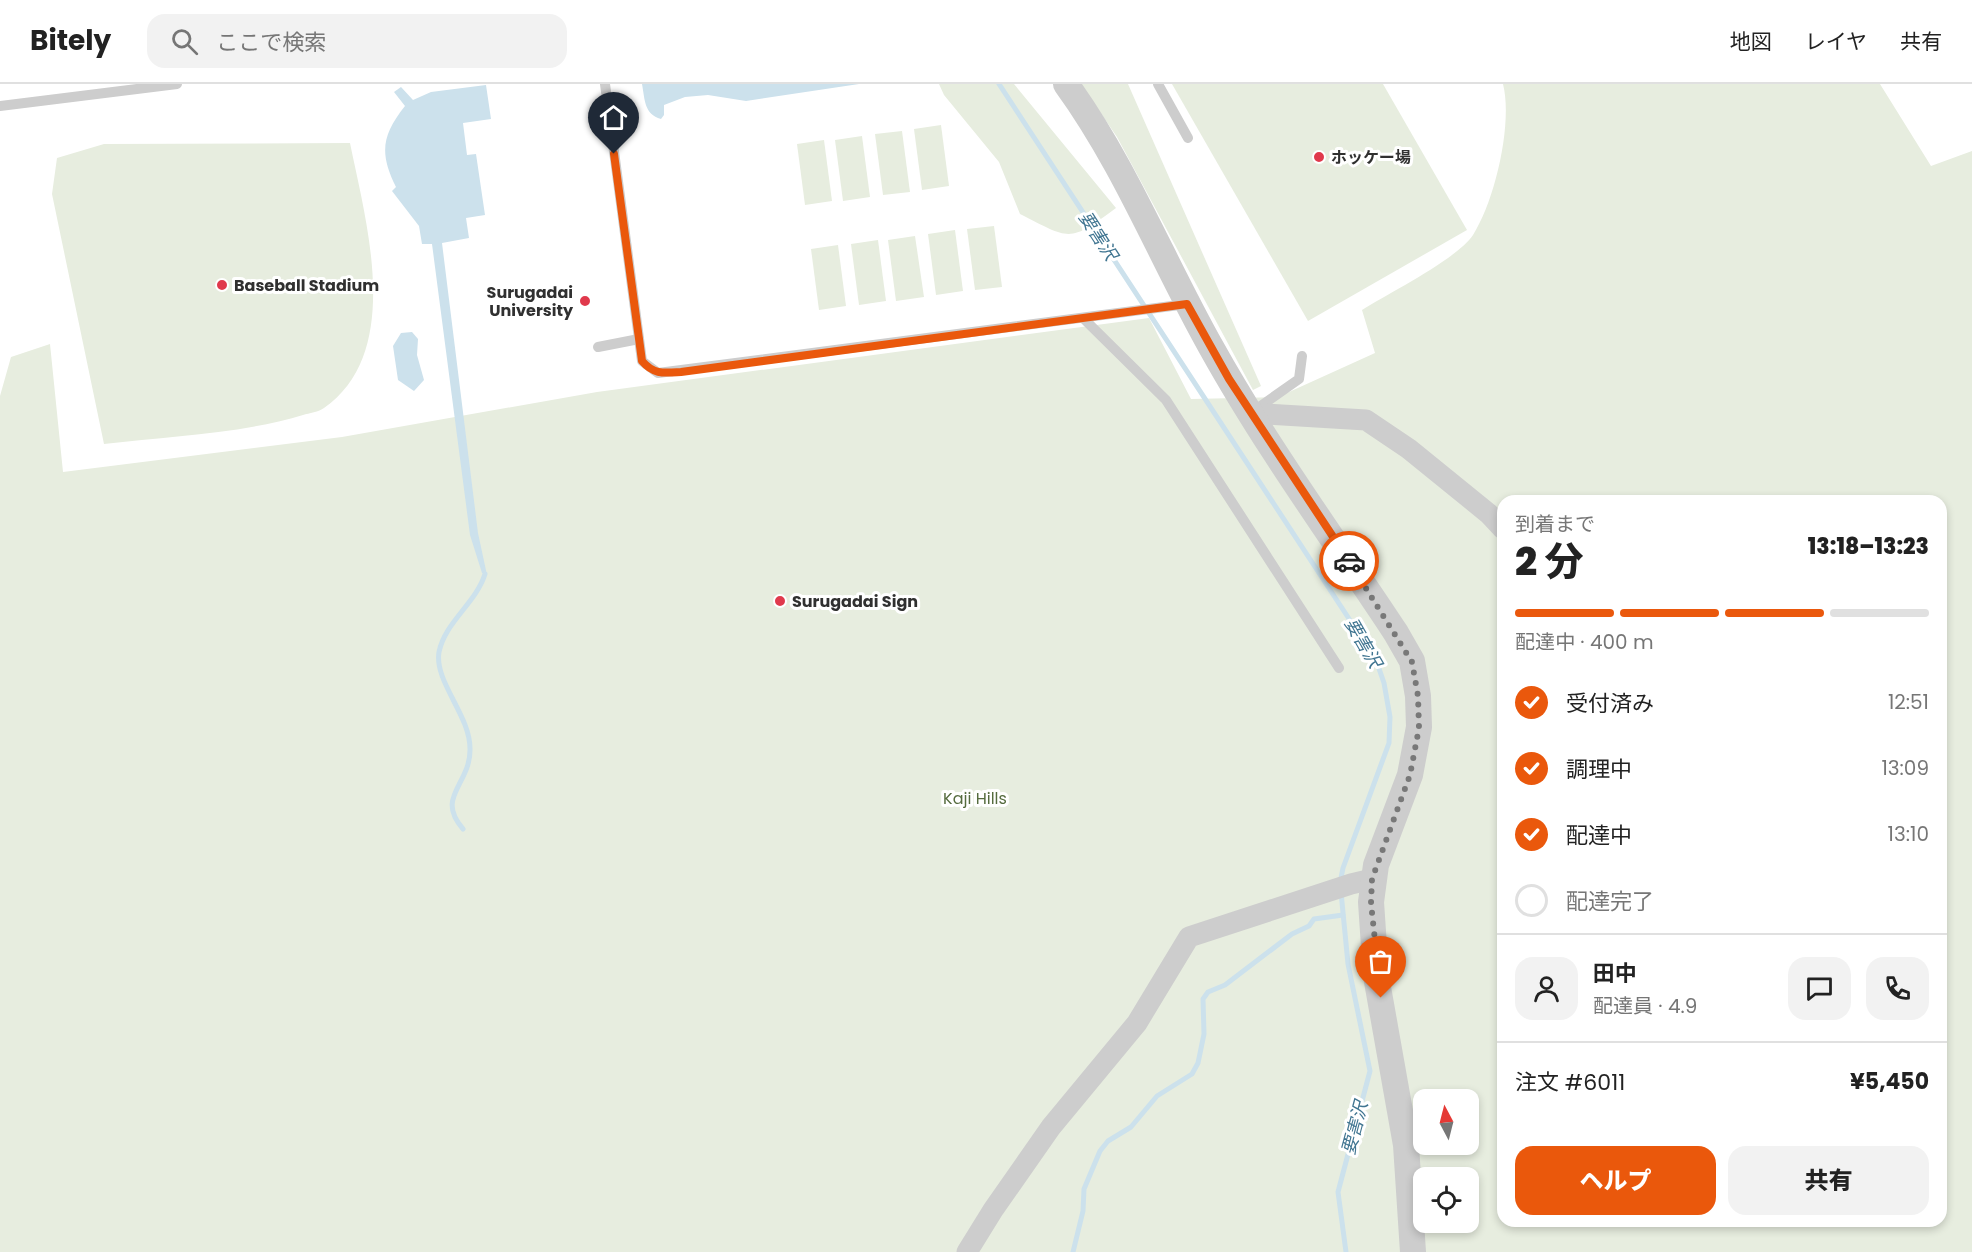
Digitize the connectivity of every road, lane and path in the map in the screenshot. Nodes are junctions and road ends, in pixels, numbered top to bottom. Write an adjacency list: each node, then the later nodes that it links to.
1 (177, 84): 5 (lane)
2 (605, 84): 9 (lane)
3 (1066, 84): 7 (street)
4 (1158, 84): 6 (lane)
5 (0, 105)
6 (1188, 138)
7 (1187, 304): 8 (lane); 12 (street)
8 (1083, 318): 9 (lane); 14 (lane)
9 (639, 339): 10 (lane)
10 (598, 347)
11 (1302, 356): 12 (lane)
12 (1251, 413): 13 (street); 15 (street)
13 (1497, 523)
14 (1339, 668)
15 (1362, 882): 16 (street); 17 (street)
16 (967, 1252)
17 (1413, 1252)

